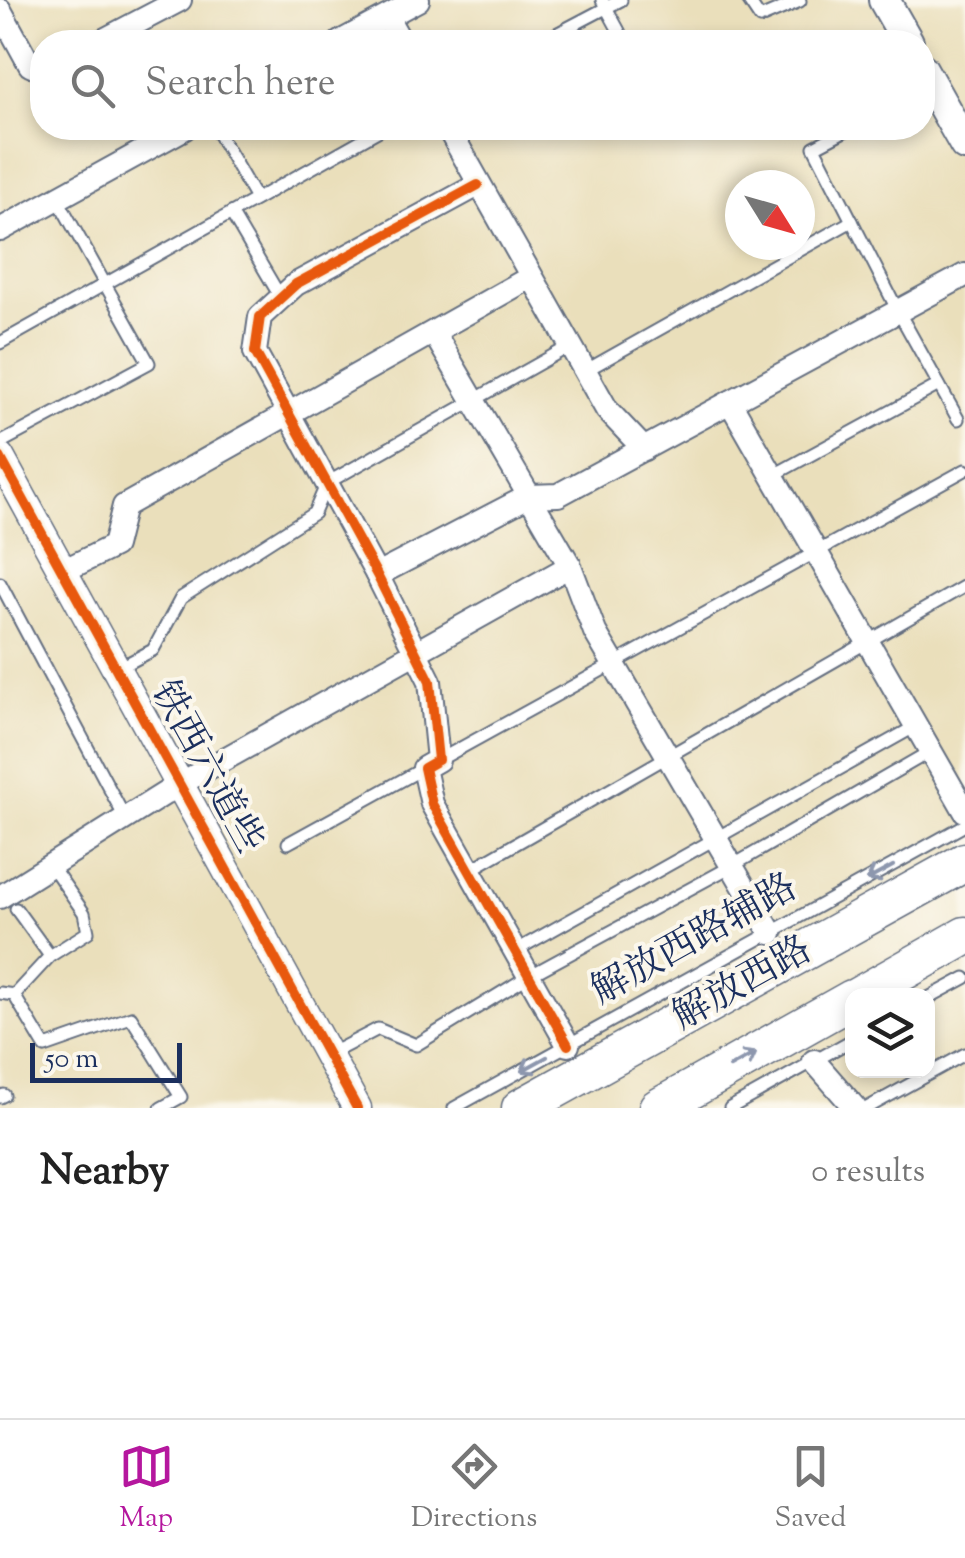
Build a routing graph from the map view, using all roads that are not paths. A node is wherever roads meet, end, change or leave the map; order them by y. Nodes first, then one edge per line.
1 (180, 0) edge
2 (418, 0) edge
3 (621, 0) edge
4 (748, 0) edge
5 (884, 0) edge
6 (800, 1) edge
7 (604, 4) edge
8 (0, 10) edge
9 (387, 17) junction
10 (123, 30) edge
11 (363, 30) edge
12 (394, 30) edge
13 (561, 30) edge
14 (618, 30) edge
15 (901, 30) edge
16 (30, 64) edge
17 (935, 96) edge
18 (163, 140) edge
19 (222, 140) edge
20 (362, 140) edge
21 (454, 140) edge
22 (827, 140) edge
23 (965, 145) edge
24 (478, 185) junction
25 (57, 198) junction
26 (256, 199) junction
27 (231, 213) junction
28 (852, 222) junction
29 (0, 230) edge
30 (965, 275) edge
31 (531, 277) junction
32 (106, 283) junction
33 (281, 298) junction
34 (898, 311) junction
35 (434, 332) junction
36 (0, 342) edge
37 (570, 346) junction
38 (585, 372) junction
39 (939, 385) junction
40 (474, 402) junction
41 (730, 402) junction
42 (289, 414) junction
43 (958, 418) dead end
44 (0, 443) edge
45 (644, 448) junction
46 (0, 457) edge
47 (965, 470) edge
48 (772, 476) junction
49 (327, 484) junction
50 (529, 496) junction
51 (816, 552) junction
52 (570, 566) junction
53 (62, 571) junction
54 (377, 575) junction
55 (0, 583) edge
56 (965, 586) edge
57 (868, 641) junction
58 (415, 652) junction
59 (614, 664) junction
60 (117, 670) junction
61 (916, 726) junction
62 (931, 751) junction
63 (667, 755) junction
64 (431, 764) junction
65 (180, 784) junction
66 (965, 810) edge
67 (125, 818) junction
68 (965, 826) edge
69 (716, 839) junction
70 (288, 843) dead end
71 (965, 862) edge
72 (51, 865) junction
73 (732, 866) junction
74 (470, 870) junction
75 (8, 903) edge
76 (771, 932) junction
77 (965, 936) edge
78 (515, 951) junction
79 (50, 956) junction
80 (529, 976) junction
81 (965, 978) edge
82 (872, 988) edge
83 (0, 993) edge
84 (935, 994) edge
85 (14, 996) junction
86 (845, 1003) edge
87 (845, 1044) edge
88 (568, 1045) junction
89 (965, 1054) edge
90 (328, 1055) junction
91 (814, 1061) junction
92 (161, 1108) edge
93 (357, 1108) edge
94 (454, 1108) edge
95 (521, 1108) edge
96 (658, 1108) edge
97 (730, 1108) edge
98 (856, 1108) edge
99 (867, 1108) edge

1 - 10 street
2 - 9 street
3 - 7 lane
4 - 6 lane
5 - 15 main road
7 - 13 lane
7 - 14 lane
8 - 16 street
9 - 11 street
9 - 12 street
17 - 23 main road
18 - 25 street
19 - 26 lane
20 - 26 lane
21 - 24 street
22 - 28 lane
24 - 31 street
24 - 33 street
25 - 29 street
25 - 32 lane
26 - 27 lane
27 - 32 lane
27 - 33 lane
28 - 34 lane
28 - 38 lane
30 - 34 street
31 - 35 street
31 - 37 street
32 - 36 lane
32 - 44 lane
33 - 42 street
34 - 39 lane
34 - 41 street
35 - 40 street
35 - 42 street
37 - 38 street
37 - 40 lane
38 - 45 street
39 - 43 lane
39 - 48 lane
40 - 49 lane
40 - 50 street
41 - 45 street
41 - 48 street
42 - 49 street
42 - 53 street
45 - 50 street
46 - 53 street, 铁西六道些
47 - 51 lane
48 - 51 street
49 - 54 street
49 - 60 lane
50 - 52 street
50 - 54 street
51 - 57 street
51 - 59 lane
52 - 58 street
52 - 59 street
53 - 60 street, 铁西六道些
54 - 58 street
55 - 67 lane
56 - 57 lane
57 - 61 street
57 - 63 lane
58 - 64 street
58 - 65 street
59 - 63 street
59 - 64 lane
60 - 65 street, 铁西六道些
61 - 62 street
61 - 69 lane
62 - 66 street
62 - 73 lane
63 - 69 street
63 - 74 lane
64 - 70 lane
64 - 74 street
65 - 67 street
65 - 90 street, 铁西六道些
67 - 72 street
68 -> 76 lane, 解放西路辅路
69 - 73 street
69 - 78 lane
71 - 95 highway, 解放西路
72 - 75 street
72 - 79 lane
73 - 76 street
73 - 80 lane
74 - 78 street
75 - 79 lane
76 - 88 lane, 解放西路辅路
77 - 82 highway, 解放西路
78 - 80 street
79 - 85 lane
80 - 88 street
80 - 90 lane
81 - 84 lane
83 - 85 lane
85 - 92 lane
96 -> 86 highway, 解放西路
87 - 91 lane
88 -> 94 lane, 解放西路辅路
89 - 99 lane
90 - 93 street, 铁西六道些
91 - 97 lane
91 - 98 street

